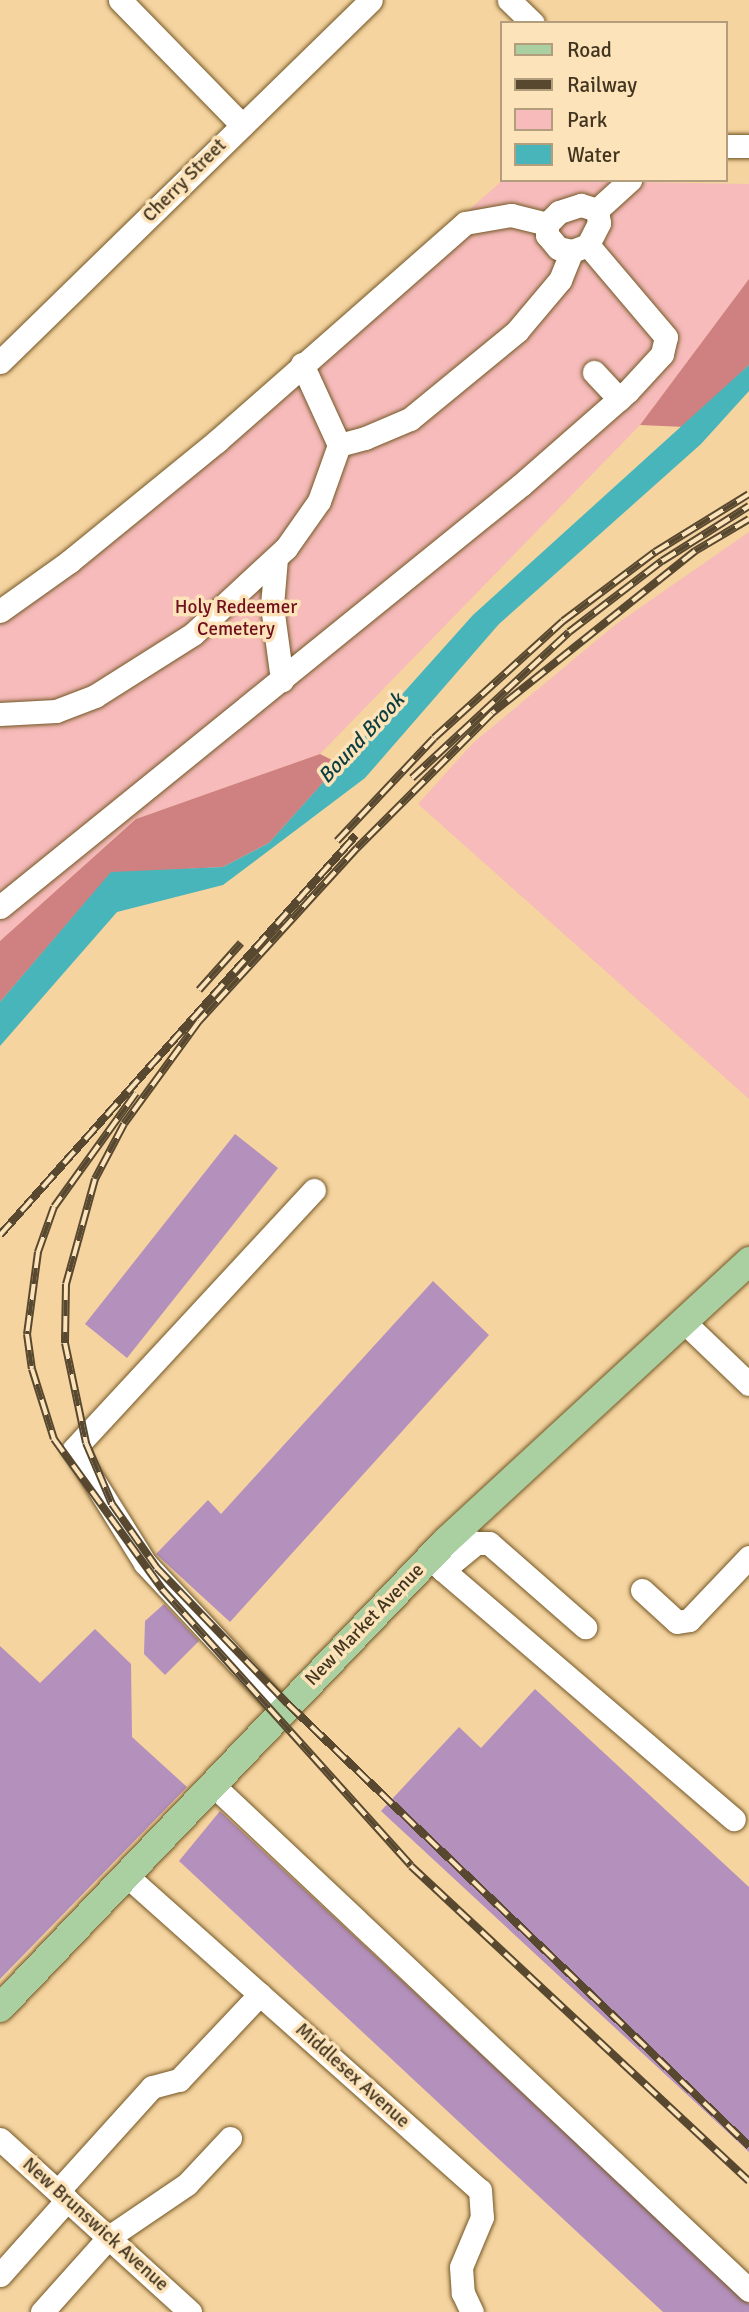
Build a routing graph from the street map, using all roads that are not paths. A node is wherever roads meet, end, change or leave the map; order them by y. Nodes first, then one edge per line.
1 (120, 0) edge
2 (371, 0) edge
3 (509, 0) edge
4 (531, 21) edge
5 (242, 125) junction
6 (728, 146) edge
7 (749, 146) edge
8 (628, 182) edge
9 (597, 211) junction
10 (547, 224) junction
11 (580, 248) junction
12 (0, 362) edge
13 (302, 364) junction
14 (594, 372) dead end
15 (619, 399) junction
16 (339, 446) junction
17 (276, 558) junction
18 (0, 611) edge
19 (282, 680) junction
20 (0, 714) edge
21 (0, 907) edge
22 (314, 1190) dead end
23 (749, 1261) edge
24 (683, 1321) junction
25 (749, 1384) edge
26 (749, 1557) edge
27 (436, 1564) junction
28 (642, 1590) dead end
29 (585, 1627) dead end
30 (282, 1710) junction
31 (212, 1784) junction
32 (734, 1819) dead end
33 (127, 1876) junction
34 (260, 1994) junction
35 (0, 2008) edge
36 (230, 2138) dead end
37 (0, 2139) edge
38 (63, 2196) junction
39 (109, 2238) junction
40 (0, 2275) edge
41 (749, 2290) edge
42 (42, 2312) edge
43 (190, 2312) edge
44 (472, 2312) edge

1 - 5 street
2 - 5 street, Cherry Street
3 - 4 street
5 - 12 street, Cherry Street
6 - 7 street
8 - 9 street
9 - 10 street
9 - 11 street
10 - 11 street
10 - 13 street
11 - 15 street
11 - 16 street
13 - 16 street
13 - 18 street
14 - 15 street
15 - 19 street
16 - 17 street
17 - 19 street
17 - 20 street
19 - 21 street
22 - 30 street
23 - 24 main road, New Market Avenue
24 - 25 street
24 - 27 main road, New Market Avenue
26 - 28 street
27 - 29 street
27 - 30 main road, New Market Avenue
27 - 32 street
30 - 31 main road, New Market Avenue
31 - 33 main road, New Market Avenue
31 - 41 street
33 - 34 street, Middlesex Avenue
33 - 35 main road, New Market Avenue
34 - 38 street
34 - 44 street, Middlesex Avenue
36 - 39 street
37 - 38 street, New Brunswick Avenue
38 - 39 street, New Brunswick Avenue
38 - 40 street
39 - 42 street
39 - 43 street, New Brunswick Avenue

